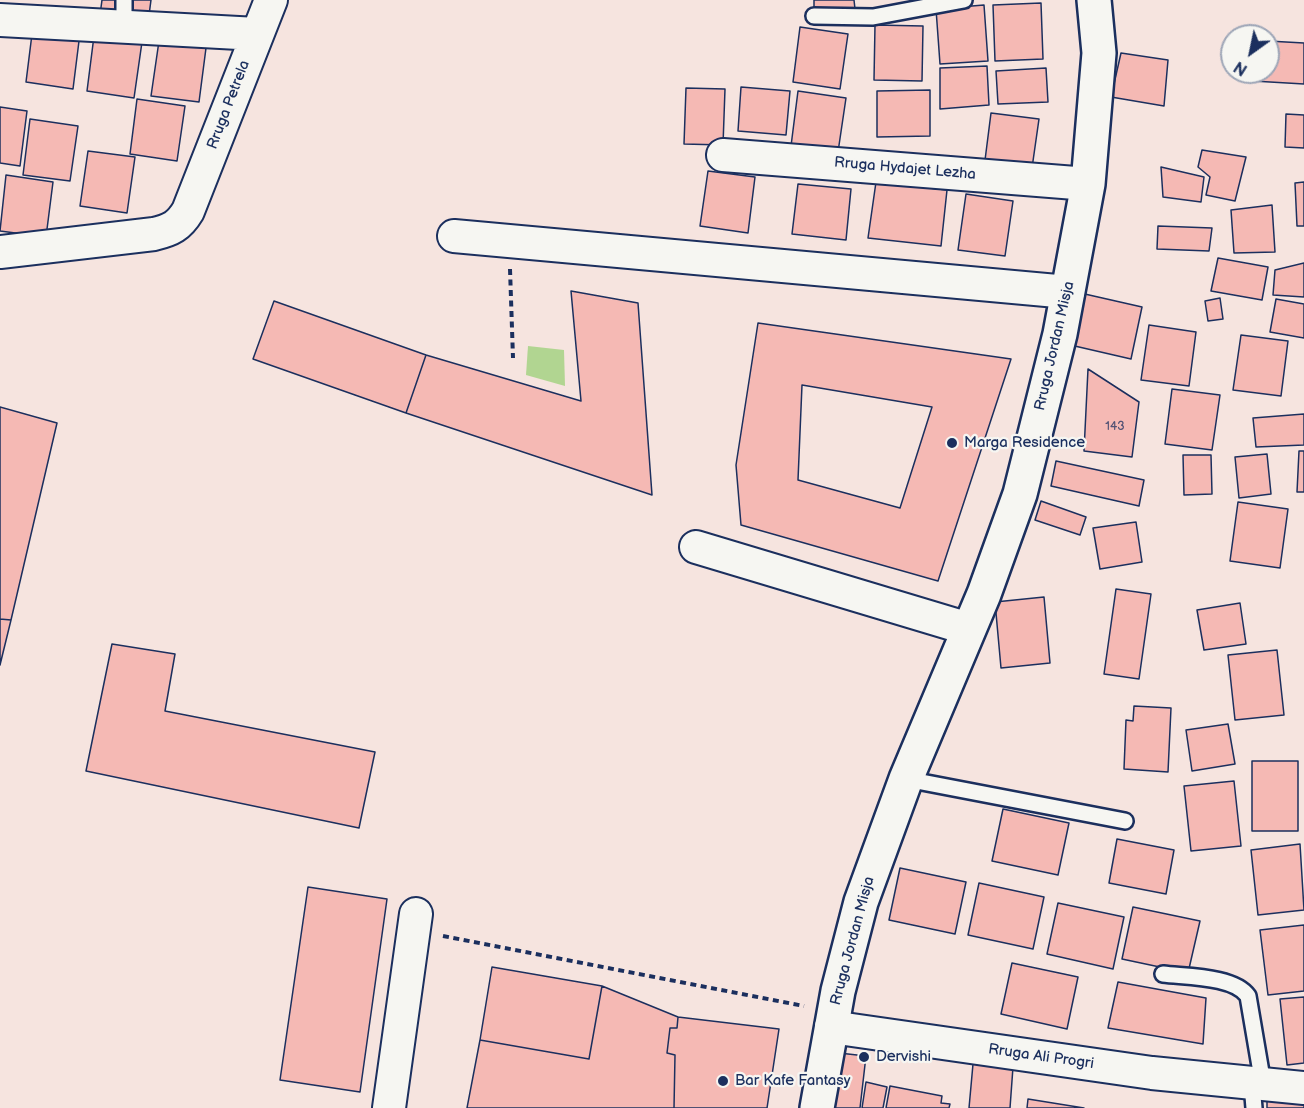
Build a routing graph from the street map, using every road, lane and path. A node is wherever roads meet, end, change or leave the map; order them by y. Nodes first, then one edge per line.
1 (271, 0) edge
2 (964, 0) edge
3 (1094, 0) edge
4 (124, 13) edge
5 (814, 16) dead end
6 (0, 20) edge
7 (257, 34) junction
8 (723, 155) dead end
9 (1088, 184) junction
10 (454, 236) dead end
11 (508, 241) junction
12 (0, 252) edge
13 (1068, 292) junction
14 (513, 358) dead end
15 (696, 547) dead end
16 (969, 629) junction
17 (906, 779) junction
18 (1125, 821) dead end
19 (416, 914) dead end
20 (469, 941) dead end
21 (1163, 974) dead end
22 (833, 1019) junction
23 (1304, 1088) edge
24 (1256, 1092) edge
25 (389, 1108) edge
26 (817, 1108) edge

1 - 7 street, Rruga Petrela
2 - 5 lane
3 - 9 street, Rruga Jordan Misja
4 - 6 street
4 - 7 street
7 - 12 street, Rruga Petrela
8 - 9 street, Rruga Hydajet Lezha
9 - 13 street, Rruga Jordan Misja
10 - 11 street
11 - 13 street
11 - 14 path
13 - 16 street, Rruga Jordan Misja
15 - 16 street
16 - 17 street, Rruga Jordan Misja
17 - 18 lane
17 - 22 street, Rruga Jordan Misja
19 - 25 street
20 - 22 path
21 - 24 lane
22 - 24 street, Rruga Ali Progri
22 - 26 street, Rruga Jordan Misja
23 - 24 street, Rruga Ali Progri

